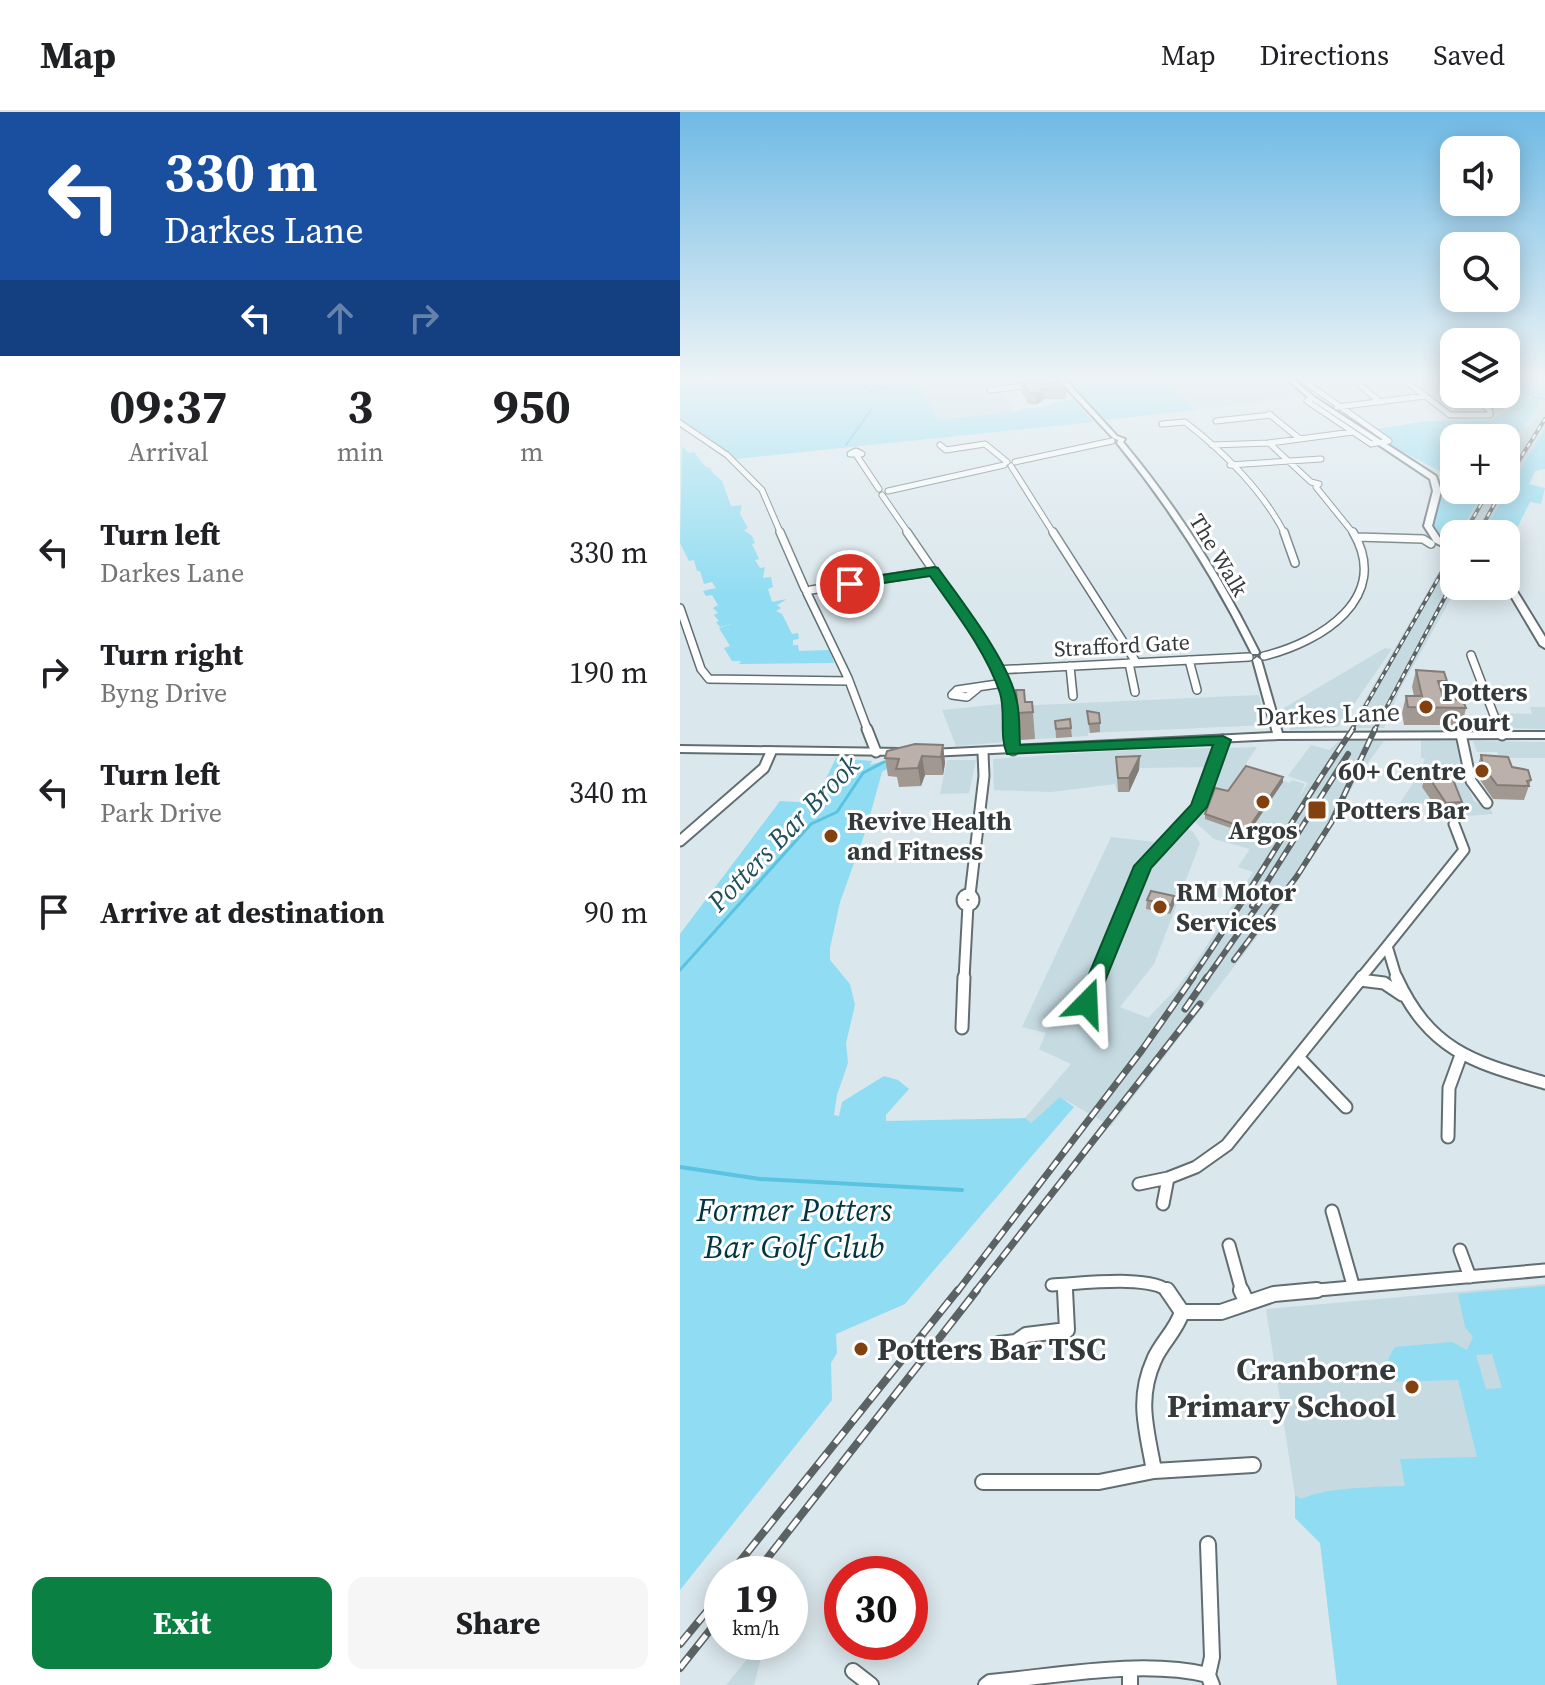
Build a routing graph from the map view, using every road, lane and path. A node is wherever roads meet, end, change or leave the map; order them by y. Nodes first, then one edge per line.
1 (720, 449) edge
2 (991, 449) edge
3 (1073, 449) edge
4 (1123, 449) edge
5 (1216, 449) edge
6 (1276, 449) edge
7 (1385, 449) edge
8 (855, 452) dead end
9 (1321, 459) dead end
10 (1290, 461) junction
11 (1009, 464) junction
12 (1230, 465) junction
13 (883, 492) junction
14 (1357, 537) junction
15 (1440, 540) edge
16 (1431, 544) dead end
17 (1295, 563) dead end
18 (934, 571) junction
19 (808, 591) junction
20 (1518, 600) edge
21 (680, 608) edge
22 (1545, 645) edge
23 (1471, 655) dead end
24 (1256, 656) junction
25 (1189, 660) junction
26 (1133, 663) junction
27 (1070, 666) junction
28 (996, 670) junction
29 (849, 681) junction
30 (1004, 683) junction
31 (978, 688) dead end
32 (1197, 690) dead end
33 (1135, 692) dead end
34 (1073, 696) dead end
35 (1461, 734) junction
36 (1502, 735) junction
37 (1545, 735) edge
38 (1278, 736) junction
39 (1223, 740) junction
40 (680, 749) edge
41 (1013, 750) junction
42 (771, 752) junction
43 (876, 752) junction
44 (907, 753) edge
45 (923, 753) edge
46 (983, 753) junction
47 (1487, 803) dead end
48 (1454, 824) dead end
49 (680, 841) edge
50 (1387, 946) junction
51 (1360, 980) junction
52 (1405, 997) junction
53 (1087, 1003) dead end
54 (962, 1028) dead end
55 (1461, 1055) junction
56 (1299, 1058) junction
57 (1545, 1083) edge
58 (1346, 1107) dead end
59 (1448, 1137) dead end
60 (1168, 1178) junction
61 (1139, 1184) dead end
62 (1163, 1204) dead end
63 (1332, 1211) dead end
64 (1229, 1245) dead end
65 (1460, 1250) dead end
66 (1545, 1270) edge
67 (1470, 1277) junction
68 (1353, 1285) junction
69 (1247, 1303) junction
70 (1182, 1312) junction
71 (999, 1344) dead end
72 (1253, 1465) dead end
73 (1154, 1471) junction
74 (983, 1482) dead end
75 (1208, 1544) dead end
76 (853, 1671) dead end
77 (1130, 1678) edge
78 (1210, 1680) edge
79 (871, 1685) edge
80 (986, 1685) edge

1 - 19 street
2 - 11 street
3 - 11 street
4 - 24 street, The Walk
5 - 12 street
6 - 10 street, Strafford Gate
7 - 15 main road
8 - 13 street
9 - 10 street
10 - 12 street
10 - 14 street, Strafford Gate
11 - 13 street
11 - 26 street
12 - 17 street
13 - 18 street
14 - 16 street
14 - 24 street, Strafford Gate
18 - 19 street
18 - 28 street
19 - 29 street
20 - 22 main road
21 - 29 street
23 - 36 street
24 - 25 street, Strafford Gate
24 - 38 street, The Walk
25 - 26 street, Strafford Gate
25 - 32 street
26 - 27 street, Strafford Gate
26 - 33 street
27 - 28 street, Strafford Gate
27 - 34 street
28 - 30 street
29 - 43 street
30 - 31 street
30 - 41 street
35 - 36 street, Darkes Lane
35 - 38 street, Darkes Lane
35 - 47 street
36 - 37 street, Darkes Lane
38 - 39 street, Darkes Lane
39 - 41 street, Darkes Lane
39 - 53 street
40 - 42 street
41 - 46 street, Darkes Lane
42 - 43 street
42 - 49 street
43 - 44 street
45 - 46 street, Darkes Lane
46 - 54 street
48 - 50 street
50 - 51 street
50 - 52 street
51 - 52 street
51 - 56 street
52 - 55 street
55 - 57 street
55 - 59 street
56 - 58 street
56 - 60 street
60 - 61 street
60 - 62 street
63 - 68 street
64 - 69 street
65 - 67 street
66 - 67 street
67 - 68 street
68 - 69 street
69 - 70 street
70 - 71 street
70 - 73 street
72 - 73 street
73 - 74 street
75 - 78 street
76 - 79 street
77 - 78 street
77 - 80 street

